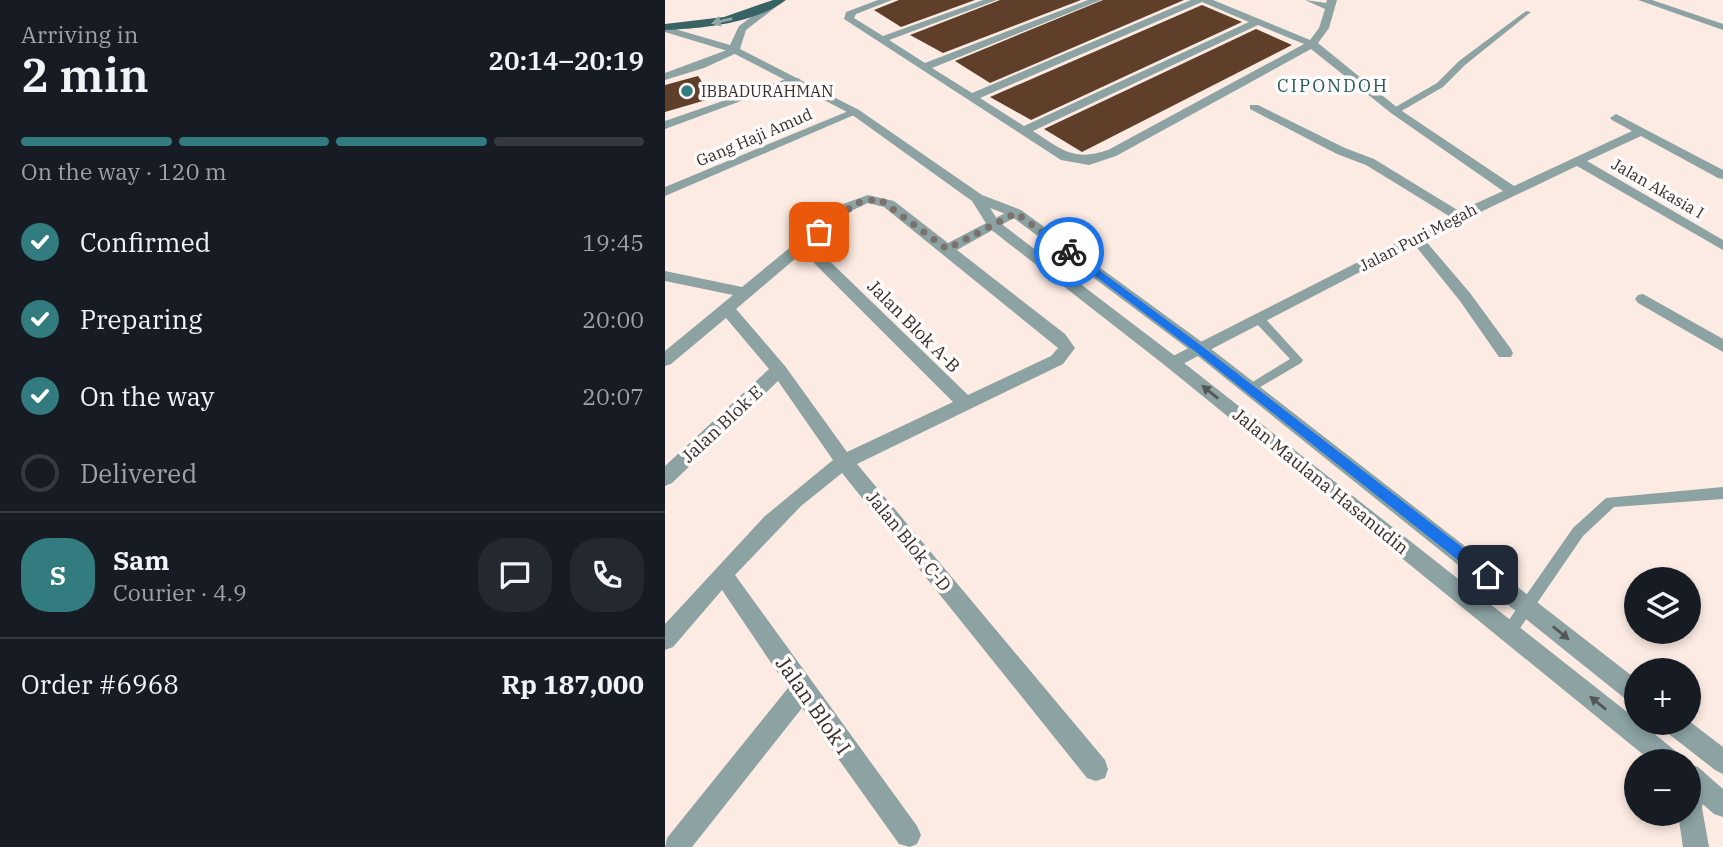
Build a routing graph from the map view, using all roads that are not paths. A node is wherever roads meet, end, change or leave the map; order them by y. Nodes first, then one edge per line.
1 (887, 0) edge
2 (992, 0) edge
3 (1096, 0) edge
4 (1199, 0) edge
5 (1205, 0) edge
6 (1310, 0) edge
7 (1643, 0) edge
8 (778, 1) edge
9 (1332, 4) edge
10 (1528, 12) dead end
11 (1257, 22) junction
12 (1723, 27) edge
13 (665, 28) edge
14 (881, 40) junction
15 (1312, 44) junction
16 (735, 50) junction
17 (924, 67) junction
18 (665, 77) edge
19 (796, 79) junction
20 (972, 97) junction
21 (1254, 107) dead end
22 (1395, 111) junction
23 (850, 114) junction
24 (1616, 118) dead end
25 (665, 125) edge
26 (1023, 131) junction
27 (1641, 131) junction
28 (1723, 156) edge
29 (1576, 160) junction
30 (1707, 166) junction
31 (1723, 175) edge
32 (1511, 190) junction
33 (665, 192) edge
34 (977, 198) junction
35 (1016, 213) junction
36 (1458, 216) junction
37 (994, 225) junction
38 (1416, 238) junction
39 (805, 245) junction
40 (1723, 246) edge
41 (947, 249) junction
42 (665, 276) edge
43 (746, 293) junction
44 (1643, 299) dead end
45 (727, 309) junction
46 (1252, 322) junction
47 (1205, 346) junction
48 (1723, 346) edge
49 (1506, 353) dead end
50 (665, 360) edge
51 (1173, 363) junction
52 (779, 370) junction
53 (1256, 385) junction
54 (966, 404) junction
55 (1342, 461) junction
56 (844, 462) junction
57 (665, 478) edge
58 (1320, 481) junction
59 (1723, 493) edge
60 (723, 574) junction
61 (1527, 606) junction
62 (1509, 632) junction
63 (665, 640) edge
64 (1624, 683) edge
65 (802, 689) junction
66 (1688, 735) edge
67 (1655, 749) edge
68 (1723, 762) edge
69 (1096, 769) dead end
70 (1701, 786) edge
71 (1723, 805) edge
72 (1693, 826) edge
73 (908, 835) dead end
74 (676, 847) edge
75 (1696, 847) edge

1 - 14 street
2 - 14 street
3 - 17 street
4 - 20 street
5 - 11 street
6 - 9 street
7 - 12 street
8 -> 13 main road
8 - 16 street
9 - 15 street
10 - 22 lane
11 - 15 street
11 - 26 street
13 - 16 street, Jalan Maulana Hasanudin
14 - 17 street
15 - 22 street
15 - 26 street
16 - 18 street
16 - 19 street, Jalan Maulana Hasanudin
17 - 20 street
19 - 23 street, Jalan Maulana Hasanudin
19 - 25 street
20 - 26 street
21 - 36 street
22 - 32 street
23 - 33 street, Gang Haji Amud
23 - 34 street, Jalan Maulana Hasanudin
24 - 27 street
27 - 29 street, Jalan Puri Megah
27 - 30 street
28 - 30 street
29 - 32 street, Jalan Puri Megah
29 - 40 street, Jalan Akasia I
30 - 31 street
32 - 36 street, Jalan Puri Megah
34 - 35 street, Jalan Maulana Hasanudin
34 - 37 street, Jalan Maulana Hasanudin
35 - 37 street
35 - 47 street, Jalan Maulana Hasanudin
36 - 38 street, Jalan Puri Megah
37 - 41 street
37 - 51 street, Jalan Maulana Hasanudin
38 - 46 street, Jalan Puri Megah
38 - 49 street
39 - 41 street
39 - 43 street
39 - 54 street, Jalan Blok A-B
41 - 54 street
42 - 43 street
43 - 45 street
44 - 48 street
45 - 50 street
45 - 52 street, Jalan Blok C-D
46 - 47 street, Jalan Puri Megah
46 - 53 lane
47 - 51 street, Jalan Puri Megah
47 - 53 street, Jalan Maulana Hasanudin
58 -> 51 street, Jalan Maulana Hasanudin
52 - 56 street, Jalan Blok C-D
52 - 57 street, Jalan Blok E
53 - 55 street, Jalan Maulana Hasanudin
54 - 56 street
55 - 58 street
55 - 61 street, Jalan Maulana Hasanudin
56 - 60 street
56 - 69 street, Jalan Blok C-D
58 - 62 street, Jalan Maulana Hasanudin
59 - 61 lane
60 - 63 street
60 - 65 street, Jalan Blok I
61 - 62 lane
61 -> 64 street, Jalan Maulana Hasanudin
67 -> 62 street, Jalan Maulana Hasanudin
65 - 73 street, Jalan Blok I
65 - 74 street
66 - 68 street
70 - 71 street
72 - 75 street

